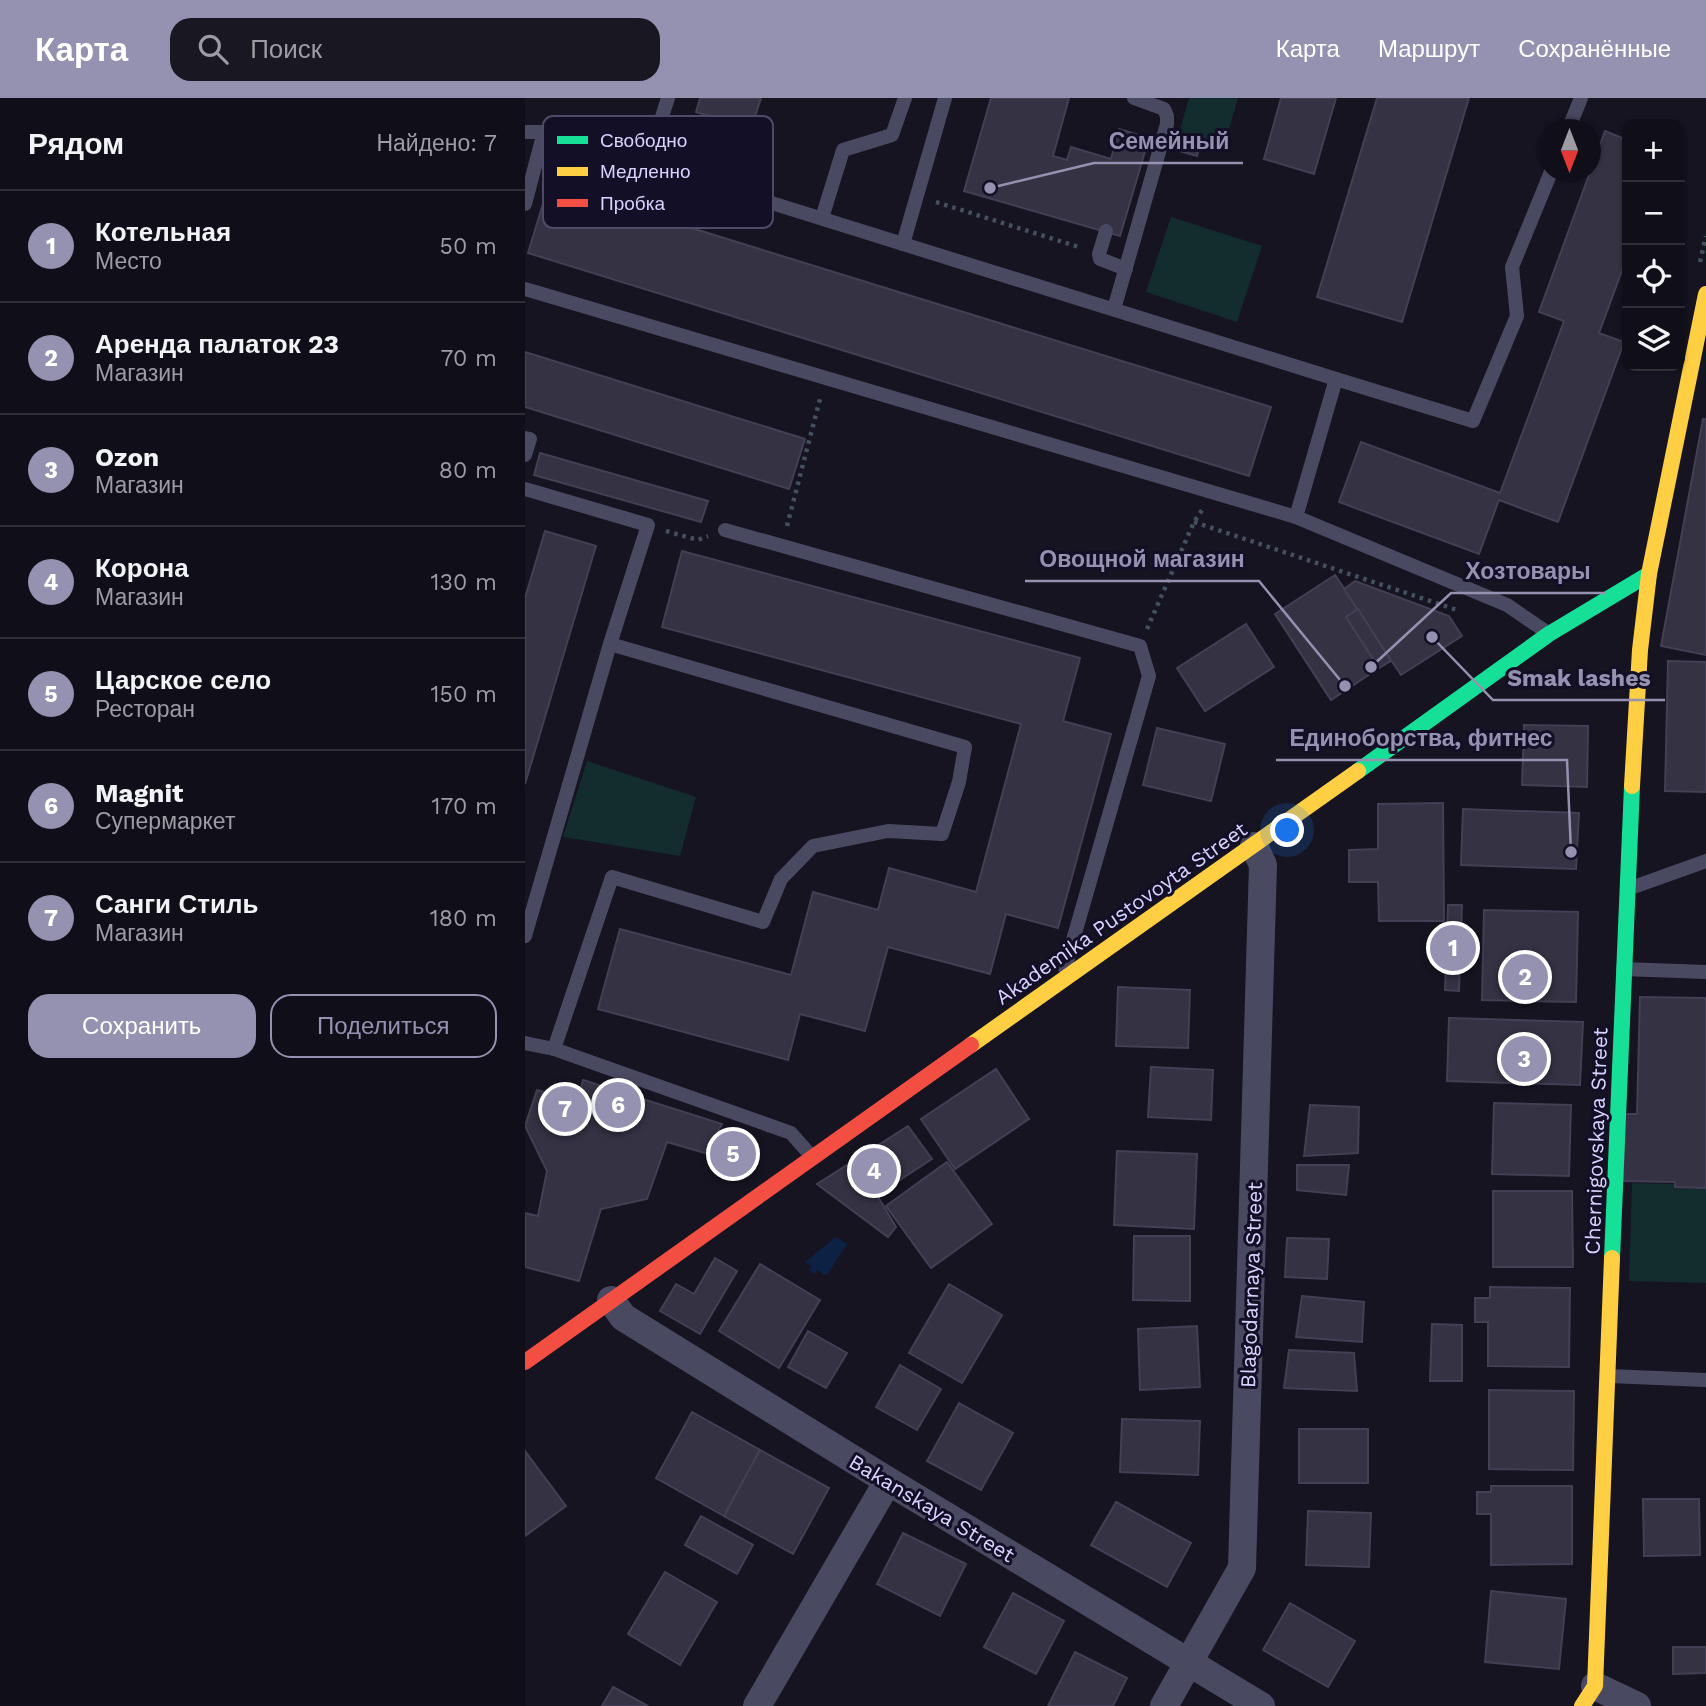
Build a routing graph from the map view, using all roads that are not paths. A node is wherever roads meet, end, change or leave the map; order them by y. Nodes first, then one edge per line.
1 (668, 98) edge
2 (905, 98) edge
3 (945, 98) edge
4 (1134, 98) edge
5 (1581, 98) edge
6 (662, 116) edge
7 (1572, 119) edge
8 (525, 132) edge
9 (543, 132) edge
10 (543, 136) edge
11 (1547, 182) edge
12 (773, 203) edge
13 (525, 204) edge
14 (822, 218) junction
15 (1105, 231) dead end
16 (903, 244) junction
17 (1126, 269) junction
18 (525, 289) edge
19 (1706, 294) edge
20 (1114, 309) junction
21 (1336, 379) junction
22 (525, 438) edge
23 (525, 455) edge
24 (525, 489) edge
25 (1296, 517) junction
26 (725, 530) road end
27 (1649, 574) junction
28 (1549, 634) junction
29 (610, 644) junction
30 (1254, 846) junction
31 (1706, 861) edge
32 (1626, 889) junction
33 (525, 936) edge
34 (1623, 969) junction
35 (1706, 972) edge
36 (1062, 979) junction
37 (525, 1043) edge
38 (554, 1049) junction
39 (814, 1159) junction
40 (611, 1300) junction
41 (525, 1362) edge
42 (1608, 1376) junction
43 (1706, 1380) edge
44 (888, 1481) junction
45 (1189, 1664) junction
46 (1589, 1696) edge
47 (757, 1706) edge
48 (1164, 1706) edge
49 (1261, 1706) edge
50 (1637, 1706) edge

1 - 6 lane
2 - 14 lane
3 - 16 lane
4 - 17 lane
5 - 7 lane
8 - 9 lane
10 - 13 lane
11 - 21 lane
12 - 14 lane
14 - 16 lane
15 - 17 lane
16 - 20 lane
17 - 20 lane
18 - 25 lane
19 - 27 street
20 - 21 lane
21 - 25 lane
22 - 23 lane
24 - 29 lane
25 - 28 lane
26 - 36 lane
27 - 28 street, Akademika Pustovoyta Street
27 - 32 street, Chernigovskaya Street
28 - 30 street, Akademika Pustovoyta Street
29 - 33 lane
29 - 38 lane
30 - 36 street, Akademika Pustovoyta Street
30 - 45 street, Blagodarnaya Street
31 - 32 lane
32 - 34 street, Chernigovskaya Street
34 - 35 lane
34 - 42 street, Chernigovskaya Street
36 - 39 street, Akademika Pustovoyta Street
37 - 38 lane
38 - 39 lane
39 - 40 street, Akademika Pustovoyta Street
40 - 41 street, Akademika Pustovoyta Street
40 - 44 street, Bakanskaya Street
42 - 43 lane
42 - 46 street, Chernigovskaya Street
44 - 45 street, Bakanskaya Street
44 - 47 street
45 - 48 street, Blagodarnaya Street
45 - 49 street, Bakanskaya Street
46 - 50 street

